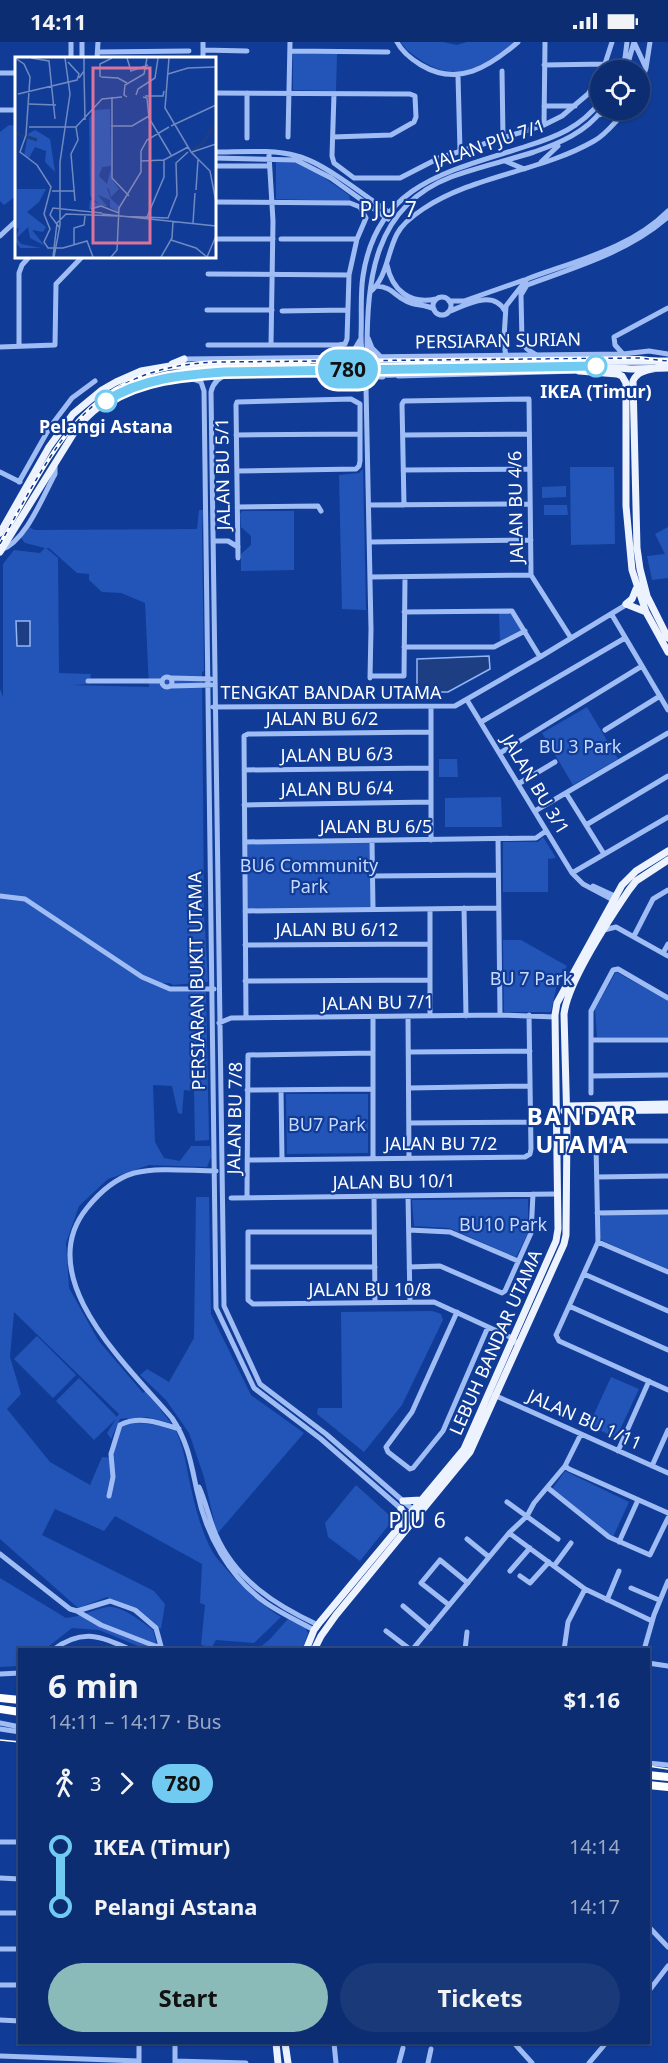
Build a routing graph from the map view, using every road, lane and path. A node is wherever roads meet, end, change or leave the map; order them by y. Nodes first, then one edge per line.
1 (98, 42) edge
2 (203, 42) edge
3 (290, 42) edge
4 (397, 42) edge
5 (518, 42) edge
6 (612, 42) edge
7 (627, 42) edge
8 (634, 42) edge
9 (650, 42) edge
10 (544, 43) edge
11 (203, 50) junction
12 (98, 51) junction
13 (189, 51) dead end
14 (247, 51) dead end
15 (290, 51) junction
16 (388, 52) dead end
17 (98, 57) edge
18 (203, 57) edge
19 (607, 60) edge
20 (624, 60) edge
21 (629, 60) edge
22 (642, 60) edge
23 (647, 60) edge
24 (590, 64) edge
25 (544, 65) junction
26 (502, 71) dead end
27 (458, 76) junction
28 (590, 91) edge
29 (216, 93) edge
30 (247, 93) junction
31 (289, 94) junction
32 (334, 94) junction
33 (544, 106) junction
34 (575, 106) junction
35 (590, 113) edge
36 (591, 120) edge
37 (617, 120) edge
38 (544, 125) junction
39 (288, 137) dead end
40 (333, 137) junction
41 (503, 137) junction
42 (247, 138) dead end
43 (561, 142) junction
44 (460, 150) junction
45 (216, 152) edge
46 (271, 155) junction
47 (216, 158) edge
48 (506, 161) junction
49 (539, 164) junction
50 (216, 166) edge
51 (269, 166) junction
52 (524, 169) junction
53 (272, 180) junction
54 (425, 191) junction
55 (404, 196) junction
56 (216, 202) edge
57 (273, 202) junction
58 (429, 206) junction
59 (377, 208) junction
60 (668, 211) edge
61 (387, 215) junction
62 (668, 217) edge
63 (394, 219) junction
64 (15, 222) edge
65 (376, 234) junction
66 (0, 236) edge
67 (216, 239) edge
68 (273, 239) junction
69 (281, 239) dead end
70 (357, 239) junction
71 (28, 258) edge
72 (81, 258) edge
73 (387, 263) junction
74 (208, 274) dead end
75 (272, 274) junction
76 (349, 275) junction
77 (527, 279) junction
78 (390, 285) junction
79 (376, 286) junction
80 (369, 292) junction
81 (436, 299) junction
82 (449, 301) junction
83 (668, 308) edge
84 (434, 309) junction
85 (207, 310) dead end
86 (272, 310) junction
87 (348, 310) junction
88 (282, 311) dead end
89 (505, 311) junction
90 (448, 312) junction
91 (364, 332) junction
92 (504, 338) junction
93 (208, 345) dead end
94 (271, 345) junction
95 (19, 346) junction
96 (0, 347) edge
97 (364, 354) junction
98 (623, 354) junction
99 (668, 354) edge
100 (486, 355) junction
101 (505, 355) junction
102 (345, 356) junction
103 (380, 356) junction
104 (184, 359) joint
105 (536, 359) junction
106 (668, 361) edge
107 (170, 366) junction
108 (596, 366) tunnel mouth
109 (658, 368) junction
110 (668, 368) edge
111 (632, 369) junction
112 (341, 370) junction
113 (579, 371) junction
114 (250, 372) junction
115 (529, 372) junction
116 (178, 375) junction
117 (401, 375) junction
118 (95, 381) dead end
119 (366, 387) dead end
120 (360, 434) junction
121 (236, 435) junction
122 (403, 435) junction
123 (529, 435) junction
124 (55, 466) junction
125 (530, 469) junction
126 (404, 470) junction
127 (237, 471) junction
128 (0, 472) edge
129 (47, 478) junction
130 (19, 482) junction
131 (27, 486) junction
132 (530, 504) junction
133 (30, 505) junction
134 (369, 505) junction
135 (404, 505) junction
136 (237, 507) junction
137 (321, 511) dead end
138 (0, 533) edge
139 (237, 534) junction
140 (531, 540) junction
141 (205, 541) junction
142 (213, 541) junction
143 (228, 541) junction
144 (370, 542) junction
145 (238, 547) junction
146 (1, 551) edge
147 (238, 558) dead end
148 (531, 575) junction
149 (405, 577) junction
150 (370, 578) junction
151 (637, 588) junction
152 (644, 595) junction
153 (626, 604) junction
154 (404, 612) junction
155 (646, 612) junction
156 (612, 615) junction
157 (649, 620) junction
158 (525, 631) junction
159 (571, 638) junction
160 (625, 638) junction
161 (666, 639) edge
162 (404, 647) junction
163 (668, 652) edge
164 (540, 657) junction
165 (668, 659) edge
166 (642, 666) junction
167 (208, 670) junction
168 (171, 678) junction
169 (88, 681) dead end
170 (162, 681) junction
171 (198, 682) junction
172 (208, 682) junction
173 (216, 682) junction
174 (171, 686) junction
175 (660, 696) junction
176 (208, 699) junction
177 (467, 700) junction
178 (209, 707) junction
179 (216, 707) junction
180 (431, 707) junction
181 (668, 710) edge
182 (481, 722) junction
183 (605, 730) dead end
184 (431, 732) junction
185 (668, 733) edge
186 (500, 753) junction
187 (555, 762) dead end
188 (431, 768) junction
189 (244, 770) junction
190 (668, 776) edge
191 (518, 784) junction
192 (566, 793) junction
193 (431, 802) junction
194 (244, 805) junction
195 (535, 811) junction
196 (668, 817) edge
197 (586, 825) junction
198 (546, 831) junction
199 (498, 839) junction
200 (431, 840) junction
201 (372, 841) junction
202 (245, 842) junction
203 (668, 851) edge
204 (604, 854) junction
205 (668, 860) edge
206 (572, 873) junction
207 (498, 875) junction
208 (372, 876) junction
209 (668, 890) edge
210 (0, 896) edge
211 (617, 900) junction
212 (464, 908) junction
213 (498, 908) junction
214 (373, 909) junction
215 (430, 909) junction
216 (245, 911) junction
217 (614, 914) junction
218 (616, 927) junction
219 (604, 930) junction
220 (634, 936) junction
221 (430, 944) junction
222 (668, 944) edge
223 (245, 945) junction
224 (666, 955) edge
225 (430, 980) junction
226 (246, 981) junction
227 (211, 988) junction
228 (218, 988) junction
229 (668, 998) edge
230 (567, 1001) junction
231 (430, 1012) dead end
232 (500, 1015) junction
233 (529, 1015) junction
234 (555, 1015) junction
235 (408, 1016) junction
236 (466, 1016) junction
237 (373, 1017) junction
238 (246, 1018) junction
239 (219, 1023) junction
240 (591, 1040) junction
241 (668, 1040) edge
242 (530, 1051) junction
243 (409, 1052) junction
244 (373, 1053) junction
245 (591, 1076) junction
246 (668, 1076) edge
247 (531, 1086) junction
248 (409, 1088) junction
249 (281, 1089) junction
250 (373, 1089) junction
251 (247, 1090) junction
252 (566, 1093) junction
253 (591, 1093) dead end
254 (557, 1099) junction
255 (668, 1104) edge
256 (565, 1109) junction
257 (579, 1109) junction
258 (668, 1110) edge
259 (531, 1122) junction
260 (409, 1123) junction
261 (558, 1123) junction
262 (567, 1126) junction
263 (668, 1141) edge
264 (373, 1158) junction
265 (409, 1158) junction
266 (247, 1160) junction
267 (282, 1160) junction
268 (213, 1171) junction
269 (220, 1171) junction
270 (668, 1176) edge
271 (597, 1177) junction
272 (533, 1194) junction
273 (558, 1194) junction
274 (374, 1196) junction
275 (408, 1196) junction
276 (247, 1197) junction
277 (231, 1198) dead end
278 (668, 1212) edge
279 (597, 1213) junction
280 (409, 1230) junction
281 (374, 1232) junction
282 (598, 1242) junction
283 (518, 1261) junction
284 (248, 1267) junction
285 (375, 1267) junction
286 (410, 1267) junction
287 (668, 1272) edge
288 (584, 1274) junction
289 (375, 1302) junction
290 (410, 1302) junction
291 (569, 1306) junction
292 (668, 1311) edge
293 (457, 1312) junction
294 (488, 1327) junction
295 (522, 1336) junction
296 (512, 1338) junction
297 (518, 1345) junction
298 (668, 1350) edge
299 (649, 1381) junction
300 (668, 1390) edge
301 (493, 1395) junction
302 (179, 1429) junction
303 (668, 1432) edge
304 (581, 1434) junction
305 (618, 1451) junction
306 (565, 1466) junction
307 (652, 1466) junction
308 (668, 1473) edge
309 (548, 1488) junction
310 (110, 1496) dead end
311 (421, 1500) junction
312 (638, 1500) junction
313 (507, 1502) dead end
314 (402, 1505) junction
315 (668, 1513) edge
316 (413, 1515) junction
317 (527, 1516) junction
318 (668, 1518) edge
319 (402, 1523) junction
320 (509, 1533) junction
321 (467, 1539) dead end
322 (558, 1539) dead end
323 (619, 1542) junction
324 (571, 1543) dead end
325 (530, 1548) junction
326 (0, 1554) edge
327 (489, 1557) junction
328 (551, 1564) junction
329 (510, 1571) dead end
330 (619, 1571) dead end
331 (520, 1576) dead end
332 (668, 1581) edge
333 (468, 1583) junction
334 (632, 1588) dead end
335 (585, 1589) junction
336 (607, 1600) junction
337 (659, 1600) junction
338 (449, 1605) junction
339 (403, 1606) dead end
340 (77, 1611) junction
341 (652, 1621) junction
342 (316, 1629) junction
343 (430, 1629) junction
344 (386, 1631) dead end
345 (467, 1632) dead end
346 (57, 1648) edge
347 (127, 1648) edge
348 (158, 1648) edge
349 (161, 1648) edge
350 (307, 1648) edge
351 (314, 1648) edge
352 (408, 1648) edge
353 (413, 1648) edge
354 (465, 1648) edge
355 (565, 1648) edge
356 (645, 1648) edge
357 (650, 1663) edge
358 (668, 1666) edge
359 (18, 1673) edge
360 (0, 1674) edge
361 (0, 1698) edge
362 (18, 1700) edge
363 (0, 1709) edge
364 (18, 1712) edge
365 (0, 1724) edge
366 (18, 1728) edge
367 (0, 1729) edge
368 (18, 1729) edge
369 (650, 1763) edge
370 (668, 1765) edge
371 (650, 1777) edge
372 (668, 1777) edge
373 (650, 1778) edge
374 (668, 1787) edge
375 (0, 1842) edge
376 (18, 1842) edge
377 (0, 1878) edge
378 (18, 1879) edge
379 (0, 1913) edge
380 (18, 1913) edge
381 (650, 1928) edge
382 (668, 1947) edge
383 (0, 1949) edge
384 (18, 1949) edge
385 (668, 1966) edge
386 (0, 1985) edge
387 (18, 1985) edge
388 (650, 1989) edge
389 (0, 2020) edge
390 (18, 2021) edge
391 (139, 2044) edge
392 (175, 2044) edge
393 (276, 2044) edge
394 (285, 2044) edge
395 (334, 2044) edge
396 (515, 2044) edge
397 (605, 2044) edge
398 (403, 2048) dead end
399 (431, 2049) dead end
400 (0, 2056) edge
401 (139, 2062) edge
402 (175, 2062) edge
403 (246, 2063) edge
404 (278, 2063) edge
405 (288, 2063) edge
406 (336, 2063) edge
407 (399, 2063) edge
408 (428, 2063) edge
409 (532, 2063) edge
410 (589, 2063) edge

1 - 12 street
2 - 11 street
3 - 15 street
4 - 27 street
5 - 27 street
6 - 19 street
7 - 20 street
8 - 21 street
8 - 22 street
9 - 23 street
10 - 25 street
11 - 14 street
11 - 18 street
12 - 13 street
12 - 17 street
15 - 16 street
15 - 31 street
24 - 25 street
25 - 33 street
26 - 41 street
27 - 44 street
28 - 34 street
29 - 30 street
30 - 31 street
30 - 42 street
31 - 32 street
31 - 39 street
32 - 40 street
32 - 40 street
33 - 34 street
33 - 38 street
34 - 38 street
35 - 55 street, JALAN PJU 7/1
36 - 43 street, JALAN PJU 7/1
37 - 49 street
38 - 41 street
40 - 44 street
41 - 44 street
43 - 48 street, JALAN PJU 7/1
43 - 49 street
45 - 46 street
46 - 47 street
46 - 51 street
46 - 53 street
46 - 59 street
48 - 52 street
48 - 54 street, JALAN PJU 7/1
49 - 52 street
50 - 51 street
51 - 53 street
52 - 58 street
53 - 57 street
54 - 58 street
54 - 63 street, JALAN PJU 7/1
55 - 59 street
55 - 61 street, JALAN PJU 7/1
56 - 57 street
57 - 68 street
57 - 70 street
58 - 73 street
59 - 61 street
59 - 65 street
60 - 77 street
61 - 63 street
61 - 65 street, JALAN PJU 7/1
62 - 105 street
63 - 80 street, JALAN PJU 7/1
64 - 66 street
65 - 91 street, JALAN PJU 7/1
67 - 68 street
68 - 75 street
69 - 70 street
70 - 76 street
71 - 95 street
72 - 95 street
73 - 78 street
73 - 79 street
74 - 75 street
75 - 76 street
75 - 86 street
76 - 87 street
77 - 82 street
77 - 89 street
78 - 79 street
78 - 81 street
78 - 84 street
79 - 80 street
80 - 91 street, JALAN PJU 7/1
81 - 82 street
81 - 84 street
82 - 90 street
83 - 98 street
84 - 90 street
85 - 86 street
86 - 94 street
87 - 88 street
87 - 94 street
89 - 90 street
89 - 92 street
91 - 97 street, JALAN PJU 7/1
91 - 102 street
91 - 103 street
92 - 100 street
92 - 101 street
93 - 94 street
95 - 96 street
97 - 102 street, PERSIARAN SURIAN
97 - 103 street, PERSIARAN SURIAN
97 - 112 street
97 - 117 street
98 - 99 street, PERSIARAN SURIAN
98 - 105 street, PERSIARAN SURIAN
100 - 101 street, PERSIARAN SURIAN
100 - 103 street, PERSIARAN SURIAN
101 - 105 street, PERSIARAN SURIAN
101 - 115 street
102 - 104 street, PERSIARAN SURIAN
102 - 112 street
104 - 107 main road
105 - 106 main road, PERSIARAN SURIAN
107 - 112 main road
107 - 131 main road
108 - 111 main road, PERSIARAN SURIAN
109 - 110 main road, PERSIARAN SURIAN
109 - 111 main road, PERSIARAN SURIAN
109 - 152 main road
111 - 113 main road
112 - 114 main road
112 - 117 street
113 - 115 street
113 - 151 main road
114 - 116 main road
114 - 142 street, PERSIARAN BUKIT UTAMA
115 - 117 street
116 - 124 main road
116 - 141 street, PERSIARAN BUKIT UTAMA
118 - 130 street
119 - 134 street
120 - 121 street
120 - 121 street, JALAN BU 5/1
120 - 127 street
121 - 127 street, JALAN BU 5/1
122 - 123 street
122 - 123 street, JALAN BU 4/6
122 - 126 street
123 - 125 street, JALAN BU 4/6
124 - 129 main road
124 - 146 street
125 - 126 street
125 - 132 street, JALAN BU 4/6
126 - 135 street
127 - 136 street, JALAN BU 5/1
128 - 130 street
129 - 131 main road
129 - 133 main road
130 - 131 street
131 - 133 main road
131 - 138 main road
132 - 135 street
132 - 140 street, JALAN BU 4/6
133 - 146 main road
134 - 135 street
134 - 144 street
136 - 137 street
136 - 139 street, JALAN BU 5/1
139 - 143 street
139 - 145 street, JALAN BU 5/1
140 - 144 street
140 - 148 street, JALAN BU 4/6
141 - 142 street
141 - 167 street, PERSIARAN BUKIT UTAMA
142 - 143 street
142 - 173 street, PERSIARAN BUKIT UTAMA
143 - 145 street
144 - 150 street
145 - 147 street, JALAN BU 5/1
148 - 149 street
148 - 159 street, JALAN BU 4/6
149 - 150 street
149 - 154 street
150 - 162 street
151 - 152 main road
151 - 153 main road
152 - 153 street, TENGKAT BANDAR UTAMA
152 - 155 main road
152 - 161 main road
153 - 155 main road
153 - 156 street, TENGKAT BANDAR UTAMA
154 - 158 street
154 - 162 street
155 - 157 main road
156 - 159 street, TENGKAT BANDAR UTAMA
156 - 160 street
157 - 161 main road
157 - 165 main road
158 - 162 street
158 - 164 street
159 - 164 street, TENGKAT BANDAR UTAMA
160 - 166 street
160 - 182 street
161 - 163 main road
164 - 177 street, TENGKAT BANDAR UTAMA
166 - 175 street
166 - 186 street
167 - 171 street
167 - 172 street, PERSIARAN BUKIT UTAMA
168 - 170 street
168 - 171 street
168 - 174 street
169 - 170 street
170 - 174 street
171 - 172 street
171 - 174 street
171 - 176 street
172 - 173 street
172 - 176 street, PERSIARAN BUKIT UTAMA
173 - 179 street, PERSIARAN BUKIT UTAMA
175 - 181 street
175 - 183 street
176 - 178 street, PERSIARAN BUKIT UTAMA
177 - 180 street, TENGKAT BANDAR UTAMA
177 - 182 street, JALAN BU 3/1
178 - 179 street, TENGKAT BANDAR UTAMA
178 - 227 street, PERSIARAN BUKIT UTAMA
179 - 180 street, TENGKAT BANDAR UTAMA
179 - 228 street, PERSIARAN BUKIT UTAMA
180 - 184 street
182 - 186 street, JALAN BU 3/1
184 - 188 street
184 - 189 street, JALAN BU 6/2
185 - 192 street
186 - 191 street, JALAN BU 3/1
187 - 191 street
188 - 189 street, JALAN BU 6/3
188 - 193 street
189 - 194 street, JALAN BU 6/2
190 - 197 street
191 - 195 street, JALAN BU 3/1
192 - 195 street
192 - 197 street
193 - 194 street, JALAN BU 6/4
193 - 200 street
194 - 202 street, JALAN BU 6/2
195 - 198 street, JALAN BU 3/1
196 - 204 street
197 - 204 street
198 - 199 street, JALAN BU 6/5
198 - 206 street, JALAN BU 3/1
199 - 200 street, JALAN BU 6/5
199 - 207 street
200 - 201 street, JALAN BU 6/5
201 - 202 street, JALAN BU 6/5
201 - 208 street
202 - 216 street, JALAN BU 6/2
203 - 211 main road, LEBUH BANDAR UTAMA
204 - 206 street
205 - 211 main road, LEBUH BANDAR UTAMA
206 - 211 street, JALAN BU 3/1
207 - 208 street
207 - 213 street
208 - 214 street
209 - 220 street
210 - 227 street
211 - 217 main road, LEBUH BANDAR UTAMA
211 - 234 main road, LEBUH BANDAR UTAMA
212 - 213 street
212 - 215 street
212 - 236 street
213 - 232 street
214 - 215 street
214 - 216 street
215 - 221 street
216 - 223 street, JALAN BU 6/2
217 - 218 street
217 - 219 main road, LEBUH BANDAR UTAMA
218 - 219 street
218 - 220 street
219 - 230 main road, LEBUH BANDAR UTAMA
220 - 224 street
221 - 223 street, JALAN BU 6/12
221 - 225 street
222 - 224 street
223 - 226 street, JALAN BU 6/2
225 - 226 street
225 - 231 street
226 - 238 street, JALAN BU 6/2
227 - 228 street
227 - 268 street, PERSIARAN BUKIT UTAMA
228 - 239 street, PERSIARAN BUKIT UTAMA
229 - 240 street
230 - 234 main road
230 - 252 main road, LEBUH BANDAR UTAMA
232 - 233 street, JALAN BU 7/1
232 - 236 street, JALAN BU 7/1
233 - 234 street, JALAN BU 7/1
233 - 242 street, JALAN BU 7/2
234 - 254 main road, LEBUH BANDAR UTAMA
235 - 236 street, JALAN BU 7/1
235 - 237 street, JALAN BU 7/1
235 - 243 street
237 - 238 street, JALAN BU 7/1
237 - 244 street
238 - 239 street, JALAN BU 7/1
239 - 269 street, PERSIARAN BUKIT UTAMA
240 - 241 street
240 - 245 street
242 - 243 street
242 - 247 street, JALAN BU 7/2
243 - 248 street
244 - 250 street
244 - 251 street, JALAN BU 7/8
245 - 246 street
245 - 253 street
247 - 248 street
247 - 259 street, JALAN BU 7/2
248 - 260 street
249 - 250 street
249 - 251 street
249 - 267 street
250 - 264 street
251 - 266 street, JALAN BU 7/8
252 - 256 main road, LEBUH BANDAR UTAMA
252 - 257 main road
254 - 256 main road
254 - 261 main road, LEBUH BANDAR UTAMA
255 - 257 main road
256 - 257 main road
256 - 261 main road
256 - 262 main road, LEBUH BANDAR UTAMA
257 - 258 main road
257 - 262 main road
259 - 260 street
259 - 265 street, JALAN BU 7/2
260 - 265 street
261 - 273 main road, LEBUH BANDAR UTAMA
262 - 295 main road, LEBUH BANDAR UTAMA
263 - 271 street
264 - 265 street, JALAN BU 7/2
264 - 267 street, JALAN BU 7/2
266 - 267 street, JALAN BU 7/2
266 - 276 street, JALAN BU 7/8
268 - 269 street
268 - 302 street
268 - 314 street, PERSIARAN BUKIT UTAMA
269 - 314 street, PERSIARAN BUKIT UTAMA
270 - 271 street
271 - 279 street
272 - 273 street, JALAN BU 10/1
272 - 275 street, JALAN BU 10/1
272 - 283 street
273 - 296 main road, LEBUH BANDAR UTAMA
274 - 275 street, JALAN BU 10/1
274 - 276 street, JALAN BU 10/1
274 - 281 street
275 - 280 street
276 - 277 street, JALAN BU 10/1
278 - 279 street
279 - 282 street
280 - 283 street
280 - 286 street
281 - 284 street
281 - 285 street
282 - 287 street
282 - 288 street
283 - 286 street
284 - 285 street
284 - 289 street, JALAN BU 10/8
285 - 289 street
286 - 290 street
288 - 291 street
288 - 292 street
289 - 290 street, JALAN BU 10/8
290 - 293 street, JALAN BU 10/8
291 - 298 street
291 - 299 street
293 - 294 street, JALAN BU 10/8
293 - 294 street
294 - 296 street, JALAN BU 10/8
295 - 296 street
295 - 297 main road, LEBUH BANDAR UTAMA
296 - 297 street
296 - 301 main road, LEBUH BANDAR UTAMA
297 - 301 main road, LEBUH BANDAR UTAMA
299 - 300 street
299 - 305 street
301 - 304 street, JALAN BU 1/11
301 - 311 main road, LEBUH BANDAR UTAMA
301 - 316 main road, LEBUH BANDAR UTAMA
302 - 310 street
302 - 342 street
303 - 307 street
304 - 305 street, JALAN BU 1/11
304 - 306 street
305 - 307 street, JALAN BU 1/11
306 - 309 street
306 - 312 street
307 - 308 street, JALAN BU 1/11
309 - 317 street
309 - 323 street
311 - 314 main road
311 - 316 main road, LEBUH BANDAR UTAMA
312 - 315 street
312 - 323 street
313 - 317 street
314 - 316 street, PERSIARAN BUKIT UTAMA
314 - 319 main road
316 - 319 main road, LEBUH BANDAR UTAMA
316 - 342 main road, LEBUH BANDAR UTAMA
317 - 320 street
317 - 322 street
318 - 323 street
319 - 342 main road, LEBUH BANDAR UTAMA
320 - 325 street
320 - 327 street
321 - 327 street
324 - 328 street
325 - 328 street
325 - 329 street
326 - 340 street
327 - 333 street
328 - 331 street
328 - 335 street
330 - 336 street
332 - 337 street
333 - 338 street
333 - 338 street
334 - 337 street
335 - 336 street
335 - 355 street
336 - 341 street
337 - 341 street
338 - 343 street
339 - 343 street
340 - 348 street
340 - 349 street
341 - 356 street
342 - 350 main road, LEBUH BANDAR UTAMA
342 - 351 main road, LEBUH BANDAR UTAMA
343 - 353 street
344 - 352 street
345 - 354 street
346 - 347 street
357 - 358 street
359 - 360 street
361 - 362 highway
363 - 364 highway
365 - 366 street
367 - 368 street
369 - 370 street
371 - 372 highway
373 - 374 highway
375 - 376 street
377 - 378 street
379 - 380 street
381 - 382 street
383 - 384 street
385 - 388 street
386 - 387 street
389 - 390 street
391 - 401 street
392 - 402 street
393 - 404 main road
394 - 405 main road
395 - 406 street
396 - 409 street
397 - 410 street
398 - 407 street
399 - 408 street
400 - 401 street
402 - 403 street

